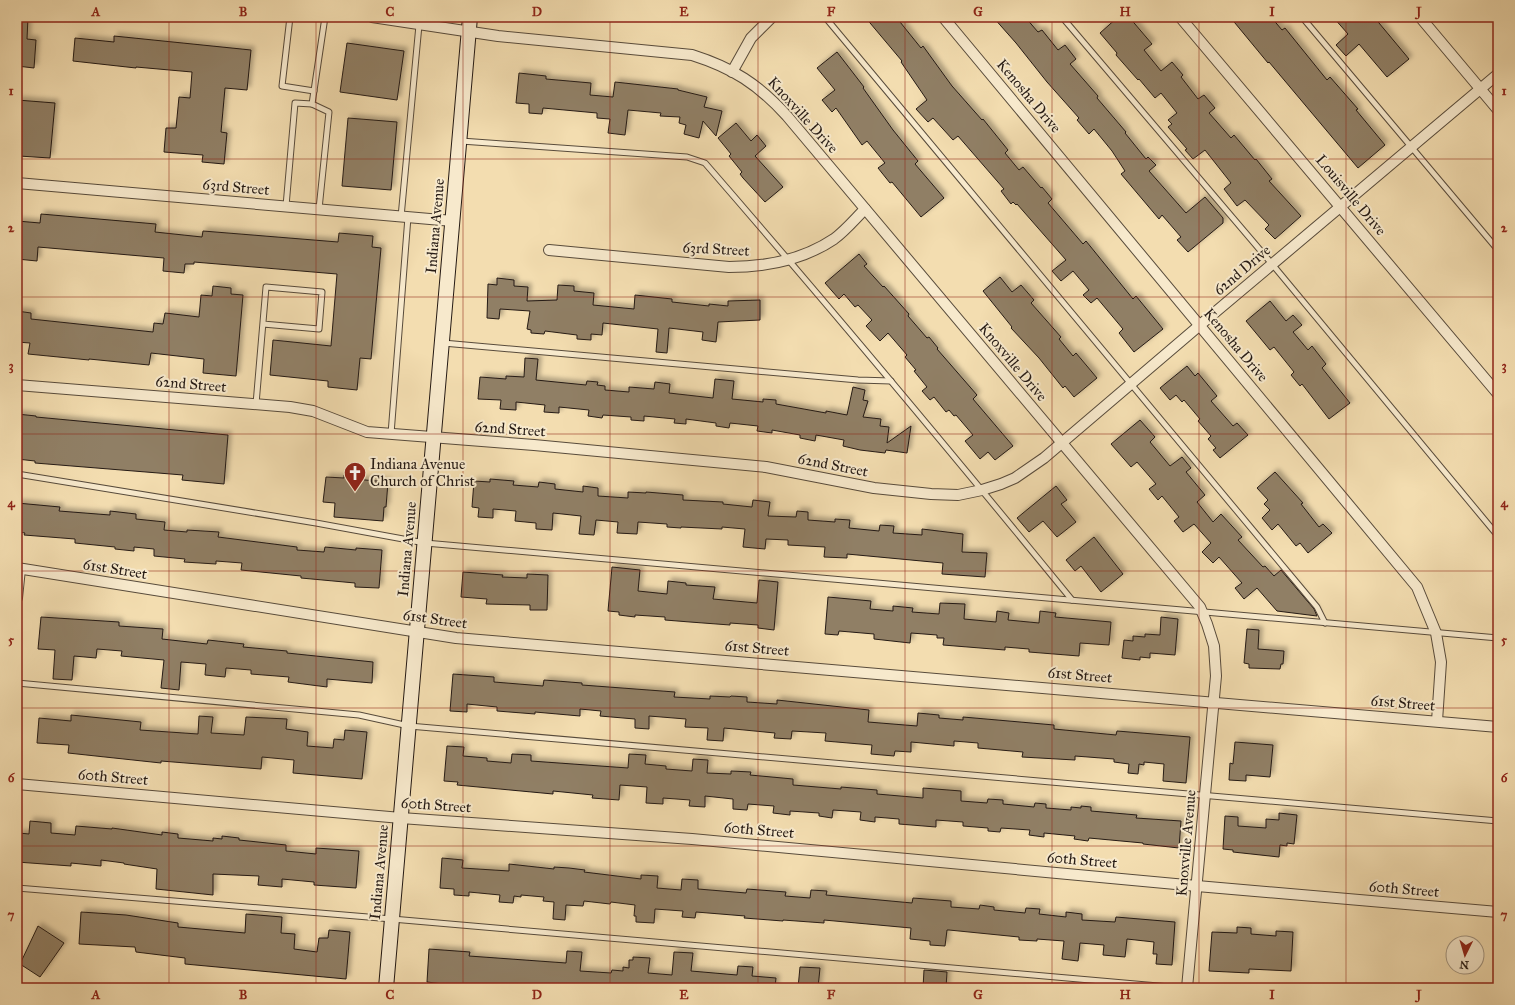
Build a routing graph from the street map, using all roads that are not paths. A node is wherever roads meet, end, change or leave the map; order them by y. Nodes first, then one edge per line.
1 (290, 17) edge
2 (325, 17) edge
3 (372, 17) edge
4 (470, 17) edge
5 (772, 17) edge
6 (825, 17) edge
7 (943, 17) edge
8 (1062, 17) edge
9 (1180, 17) edge
10 (1302, 17) edge
11 (1420, 17) edge
12 (419, 24) junction
13 (469, 32) junction
14 (732, 72) junction
15 (1498, 74) edge
16 (1480, 89) junction
17 (314, 91) junction
18 (312, 104) junction
19 (1498, 110) edge
20 (460, 141) junction
21 (1410, 147) junction
22 (17, 182) edge
23 (286, 206) junction
24 (1341, 206) junction
25 (319, 209) junction
26 (865, 209) junction
27 (404, 217) junction
28 (453, 221) junction
29 (549, 250) dead end
30 (1498, 250) edge
31 (788, 259) junction
32 (1272, 264) junction
33 (263, 324) junction
34 (1200, 325) junction
35 (442, 343) junction
36 (890, 381) junction
37 (1131, 384) junction
38 (17, 385) edge
39 (1498, 394) edge
40 (256, 404) junction
41 (391, 434) junction
42 (434, 438) junction
43 (1062, 443) junction
44 (17, 474) edge
45 (1001, 484) joint
46 (982, 490) junction
47 (1498, 536) edge
48 (425, 543) junction
49 (18, 569) edge
50 (17, 598) edge
51 (1072, 600) junction
52 (1202, 612) junction
53 (1325, 624) junction
54 (417, 632) junction
55 (1436, 633) junction
56 (1498, 638) edge
57 (17, 683) edge
58 (1214, 702) junction
59 (1437, 721) junction
60 (409, 726) junction
61 (1498, 726) edge
62 (17, 784) edge
63 (1205, 796) junction
64 (401, 818) junction
65 (1498, 821) edge
66 (1197, 886) junction
67 (17, 888) edge
68 (1498, 912) edge
69 (392, 919) junction
70 (386, 988) edge
71 (1181, 988) edge
72 (1187, 988) edge

1 - 17 lane
2 - 17 lane
3 - 12 street, Knoxville Drive
4 - 13 main road, Indiana Avenue
5 - 14 street
6 - 37 lane
7 - 34 street, Kenosha Drive
8 - 32 lane
9 - 24 street, Louisville Drive
10 - 21 lane
11 - 16 street
12 - 13 street, Knoxville Drive
12 - 27 lane
13 - 14 street, Knoxville Drive
13 - 20 main road, Indiana Avenue
14 - 26 street, Knoxville Drive
15 - 16 street, 62nd Drive
16 - 19 street
16 - 21 street, 62nd Drive
17 - 18 lane
18 - 23 lane
18 - 25 lane
20 - 28 main road, Indiana Avenue
20 - 31 lane
21 - 24 street, 62nd Drive
21 - 30 lane
22 - 23 street, 63rd Street
23 - 25 street, 63rd Street
24 - 32 street, 62nd Drive
24 - 39 street, Louisville Drive
25 - 27 street, 63rd Street
26 - 31 street, 63rd Street
26 - 43 street, Knoxville Drive
27 - 28 street, 63rd Street
27 - 41 lane
28 - 35 main road, Indiana Avenue
29 - 31 street, 63rd Street
31 - 36 lane
32 - 34 street, 62nd Drive
32 - 47 lane
33 - 33 lane
33 - 40 lane
34 - 37 street, 62nd Drive
34 - 55 street, Kenosha Drive
35 - 36 lane
35 - 42 main road, Indiana Avenue
36 - 46 lane
37 - 43 street, 62nd Drive
37 - 53 lane
38 - 40 street, 62nd Street
40 - 41 street, 62nd Street
41 - 42 street, 62nd Street
42 - 46 street, 62nd Street
42 - 48 main road, Indiana Avenue
43 - 45 street, 62nd Drive
43 - 52 street, Knoxville Drive
44 - 48 lane
45 - 46 street, 62nd Street
46 - 51 lane
48 - 51 lane
48 - 54 main road, Indiana Avenue
49 - 50 street
49 - 54 street, 61st Street
51 - 52 lane
52 - 53 lane
52 - 58 street, Knoxville Drive
53 - 55 lane
54 - 58 street, 61st Street
54 - 60 main road, Indiana Avenue
55 - 56 lane
55 - 59 street, Kenosha Drive
57 - 60 lane
58 - 59 street, 61st Street
58 - 63 street, Knoxville Avenue
59 - 61 street, 61st Street
60 - 63 lane
60 - 64 main road, Indiana Avenue
62 - 64 street, 60th Street
63 - 65 lane
63 - 66 street, Knoxville Avenue
64 - 66 street, 60th Street
64 - 69 main road, Indiana Avenue
66 - 68 street, 60th Street
66 - 72 street, Knoxville Avenue
67 - 69 lane
69 - 70 main road, Indiana Avenue
69 - 71 lane

